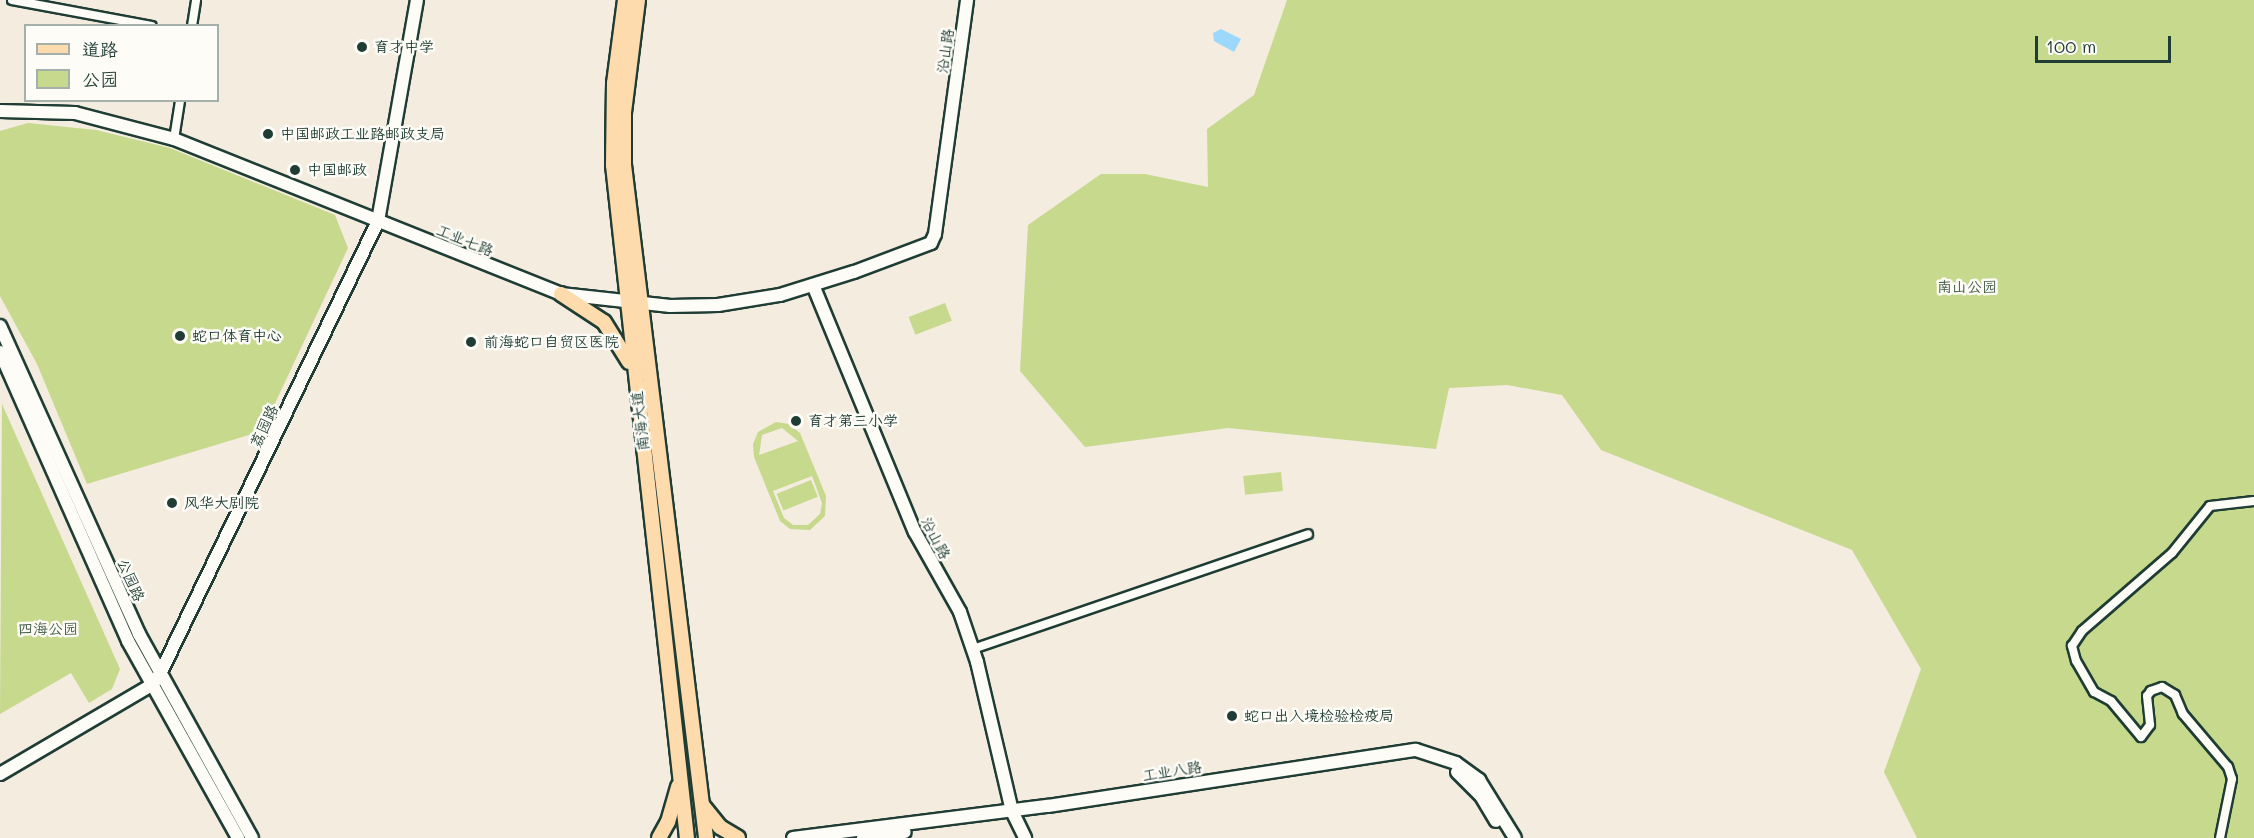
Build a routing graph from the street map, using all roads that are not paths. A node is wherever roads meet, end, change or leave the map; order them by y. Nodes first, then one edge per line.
1 (12, 0) edge
2 (196, 0) edge
3 (417, 0) edge
4 (625, 0) edge
5 (638, 0) edge
6 (967, 0) edge
7 (141, 24) edge
8 (192, 24) edge
9 (180, 102) edge
10 (0, 111) edge
11 (174, 139) junction
12 (378, 221) junction
13 (927, 245) joint
14 (813, 285) junction
15 (561, 294) junction
16 (627, 302) junction
17 (641, 304) junction
18 (0, 327) edge
19 (0, 352) edge
20 (634, 377) junction
21 (2254, 501) edge
22 (1308, 534) dead end
23 (973, 649) junction
24 (160, 674) junction
25 (152, 685) junction
26 (0, 774) edge
27 (680, 776) junction
28 (701, 801) junction
29 (1014, 814) junction
30 (238, 838) edge
31 (252, 838) edge
32 (659, 838) edge
33 (687, 838) edge
34 (706, 838) edge
35 (738, 838) edge
36 (793, 838) edge
37 (863, 838) edge
38 (1025, 838) edge
39 (1505, 838) edge
40 (1515, 838) edge
41 (2220, 838) edge

1 - 7 street
2 - 8 street
3 - 12 street, 荔园路
4 - 16 main road, 南海大道
5 - 17 main road, 南海大道
6 - 13 street, 沿山路
9 - 11 street
10 - 11 street, 工业七路
11 - 12 street, 工业七路
12 - 15 street, 工业七路
12 - 24 street, 荔园路
13 - 14 street, 工业七路
14 - 17 street, 工业七路
14 - 23 street, 沿山路
15 - 16 street, 工业七路
15 - 20 main road
16 - 17 street, 工业七路
16 - 20 main road, 南海大道
17 - 28 main road, 南海大道
18 - 24 street, 公园路
19 - 25 street, 公园路
20 - 27 main road, 南海大道
21 - 41 street
22 - 23 street
23 - 29 street, 沿山路
24 - 25 street, 荔园路
24 - 31 street, 公园路
25 - 26 street, 荔园路
25 - 30 street, 公园路
27 - 32 main road
27 - 33 main road, 南海大道
28 - 34 main road, 南海大道
28 - 35 main road
29 - 36 street, 工业八路
29 - 37 street, 工业八路
29 - 38 street, 沿山路
29 - 39 street, 工业八路
29 - 40 street, 工业八路

